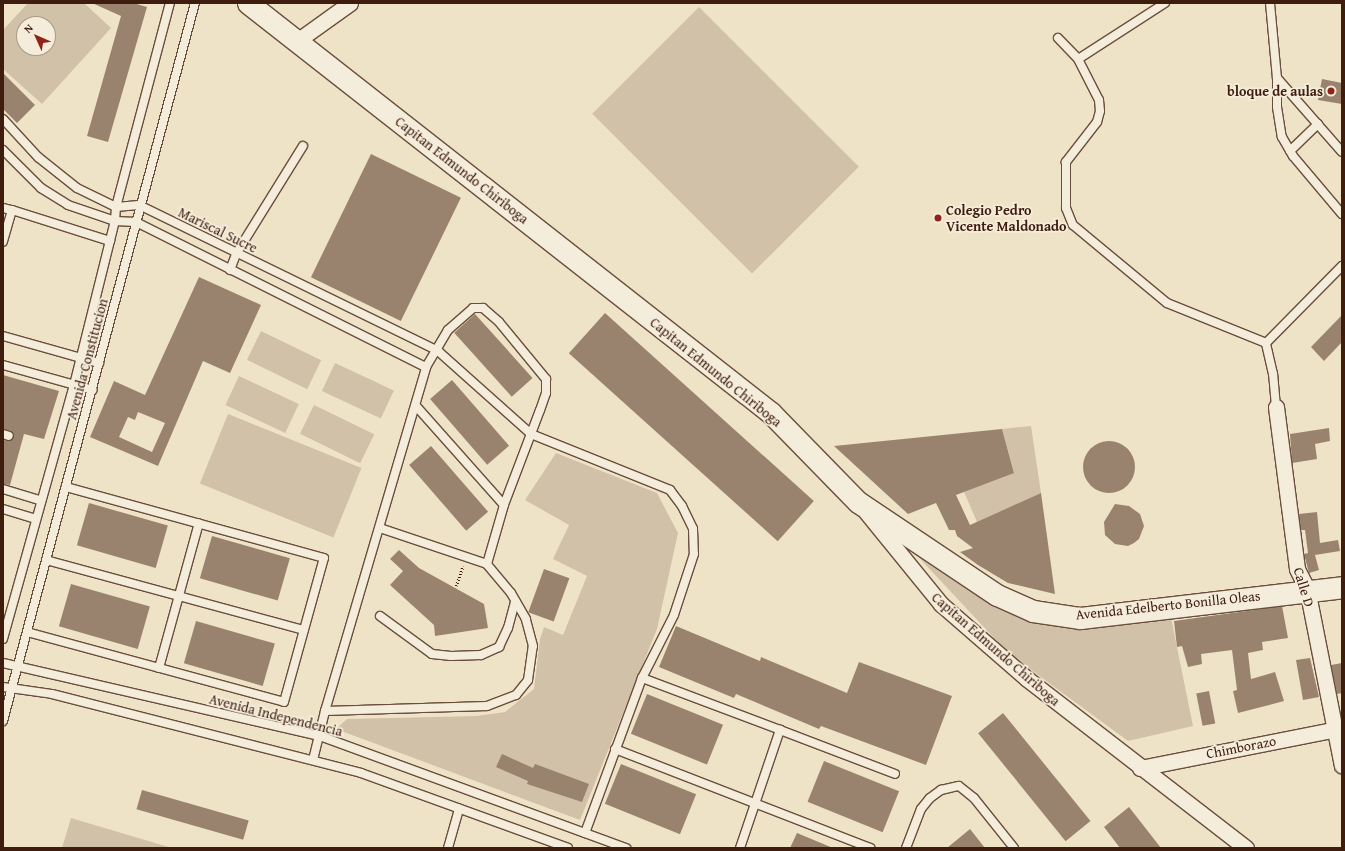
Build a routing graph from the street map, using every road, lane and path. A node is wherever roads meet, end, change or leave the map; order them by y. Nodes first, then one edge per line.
1 (170, 3) edge
2 (195, 3) edge
3 (248, 3) edge
4 (350, 3) edge
5 (1166, 3) edge
6 (1270, 3) edge
7 (1058, 38) dead end
8 (297, 41) junction
9 (1078, 59) junction
10 (1277, 78) junction
11 (3, 119) edge
12 (1318, 124) junction
13 (303, 146) dead end
14 (3, 150) edge
15 (1290, 151) junction
16 (1342, 152) edge
17 (139, 205) junction
18 (116, 207) junction
19 (3, 208) edge
20 (12, 210) junction
21 (1342, 214) edge
22 (115, 220) junction
23 (136, 222) junction
24 (110, 241) junction
25 (3, 242) edge
26 (236, 254) junction
27 (1342, 266) edge
28 (230, 270) junction
29 (3, 336) edge
30 (1266, 343) junction
31 (438, 351) junction
32 (81, 358) junction
33 (100, 363) junction
34 (3, 365) edge
35 (426, 367) junction
36 (74, 385) junction
37 (93, 390) junction
38 (416, 406) junction
39 (1276, 407) joint
40 (531, 434) junction
41 (66, 487) junction
42 (3, 489) edge
43 (40, 500) junction
44 (858, 502) junction
45 (504, 505) junction
46 (3, 509) edge
47 (35, 519) junction
48 (199, 524) junction
49 (380, 528) junction
50 (467, 556) junction
51 (46, 560) junction
52 (487, 564) junction
53 (456, 586) dead end
54 (1342, 587) edge
55 (1307, 589) junction
56 (179, 596) junction
57 (515, 601) junction
58 (380, 616) dead end
59 (304, 630) junction
60 (27, 632) junction
61 (3, 639) edge
62 (3, 663) edge
63 (18, 666) junction
64 (159, 668) junction
65 (642, 678) junction
66 (7, 688) edge
67 (325, 711) junction
68 (3, 721) edge
69 (1338, 728) edge
70 (780, 730) junction
71 (320, 736) junction
72 (615, 749) junction
73 (313, 760) junction
74 (1342, 766) edge
75 (1140, 768) junction
76 (895, 774) dead end
77 (755, 804) junction
78 (459, 809) junction
79 (585, 833) junction
80 (448, 848) edge
81 (568, 848) edge
82 (626, 848) edge
83 (740, 848) edge
84 (870, 848) edge
85 (906, 848) edge
86 (1014, 848) edge
87 (1246, 848) edge

1 - 18 lane, Avenida Constitucion
2 - 17 lane, Avenida Constitucion
3 - 8 street, Capitan Edmundo Chiriboga
4 - 8 street
5 - 9 lane
6 - 10 lane
7 - 9 lane
8 - 44 street, Capitan Edmundo Chiriboga
9 - 30 lane
10 - 12 lane
10 - 15 lane
11 - 18 lane
12 - 15 lane
12 - 16 lane
13 - 26 lane
14 - 22 lane
15 - 21 lane
17 - 18 lane
17 - 23 lane, Avenida Constitucion
17 - 26 lane, Mariscal Sucre
18 - 22 lane, Avenida Constitucion
19 - 20 lane
20 - 24 lane
20 - 25 lane
22 - 23 lane
22 - 24 lane, Avenida Constitucion
23 - 28 lane
23 - 33 lane, Avenida Constitucion
24 - 32 lane, Avenida Constitucion
26 - 28 lane
26 - 31 lane, Mariscal Sucre
27 - 30 lane
28 - 35 lane
29 - 32 lane
30 - 39 lane
31 - 35 lane
31 - 40 lane, Mariscal Sucre
31 - 40 lane
32 - 33 lane
32 - 36 lane, Avenida Constitucion
33 - 37 lane, Avenida Constitucion
34 - 36 lane
35 - 38 lane
36 - 37 lane
36 - 43 lane, Avenida Constitucion
37 - 41 lane, Avenida Constitucion
38 - 45 lane
38 - 49 lane
39 - 55 street, Calle D
40 - 45 lane
40 - 65 lane, Mariscal Sucre
41 - 48 lane
41 - 51 lane, Avenida Constitucion
42 - 43 lane
43 - 47 lane, Avenida Constitucion
44 - 55 street, Avenida Edelberto Bonilla Oleas
44 - 75 street, Capitan Edmundo Chiriboga
45 - 52 lane
46 - 47 lane
47 - 61 lane, Avenida Constitucion
48 - 56 lane
48 - 59 lane
49 - 50 lane
49 - 67 lane
50 - 52 lane
50 - 53 path
51 - 56 lane
51 - 60 lane, Avenida Constitucion
52 - 57 lane
54 - 55 street, Avenida Edelberto Bonilla Oleas
55 - 69 street, Calle D
56 - 59 lane
56 - 64 lane
57 - 58 lane
57 - 67 lane
59 - 64 lane
60 - 63 lane, Avenida Constitucion
60 - 64 lane
62 - 63 lane, Avenida Independencia
63 - 66 lane, Avenida Constitucion
63 - 71 lane, Avenida Independencia
65 - 70 lane
65 - 72 lane, Mariscal Sucre
66 - 68 lane, Avenida Constitucion
66 - 73 lane
67 - 71 lane
69 - 74 street, Calle D
69 - 75 street, Chimborazo
70 - 76 lane
70 - 77 lane
71 - 73 lane
71 - 79 lane, Avenida Independencia
72 - 77 lane
72 - 79 lane, Mariscal Sucre
73 - 78 lane
75 - 87 street, Capitan Edmundo Chiriboga
77 - 83 lane
77 - 84 lane
78 - 80 lane
78 - 81 lane
79 - 82 lane, Avenida Independencia
85 - 86 lane

